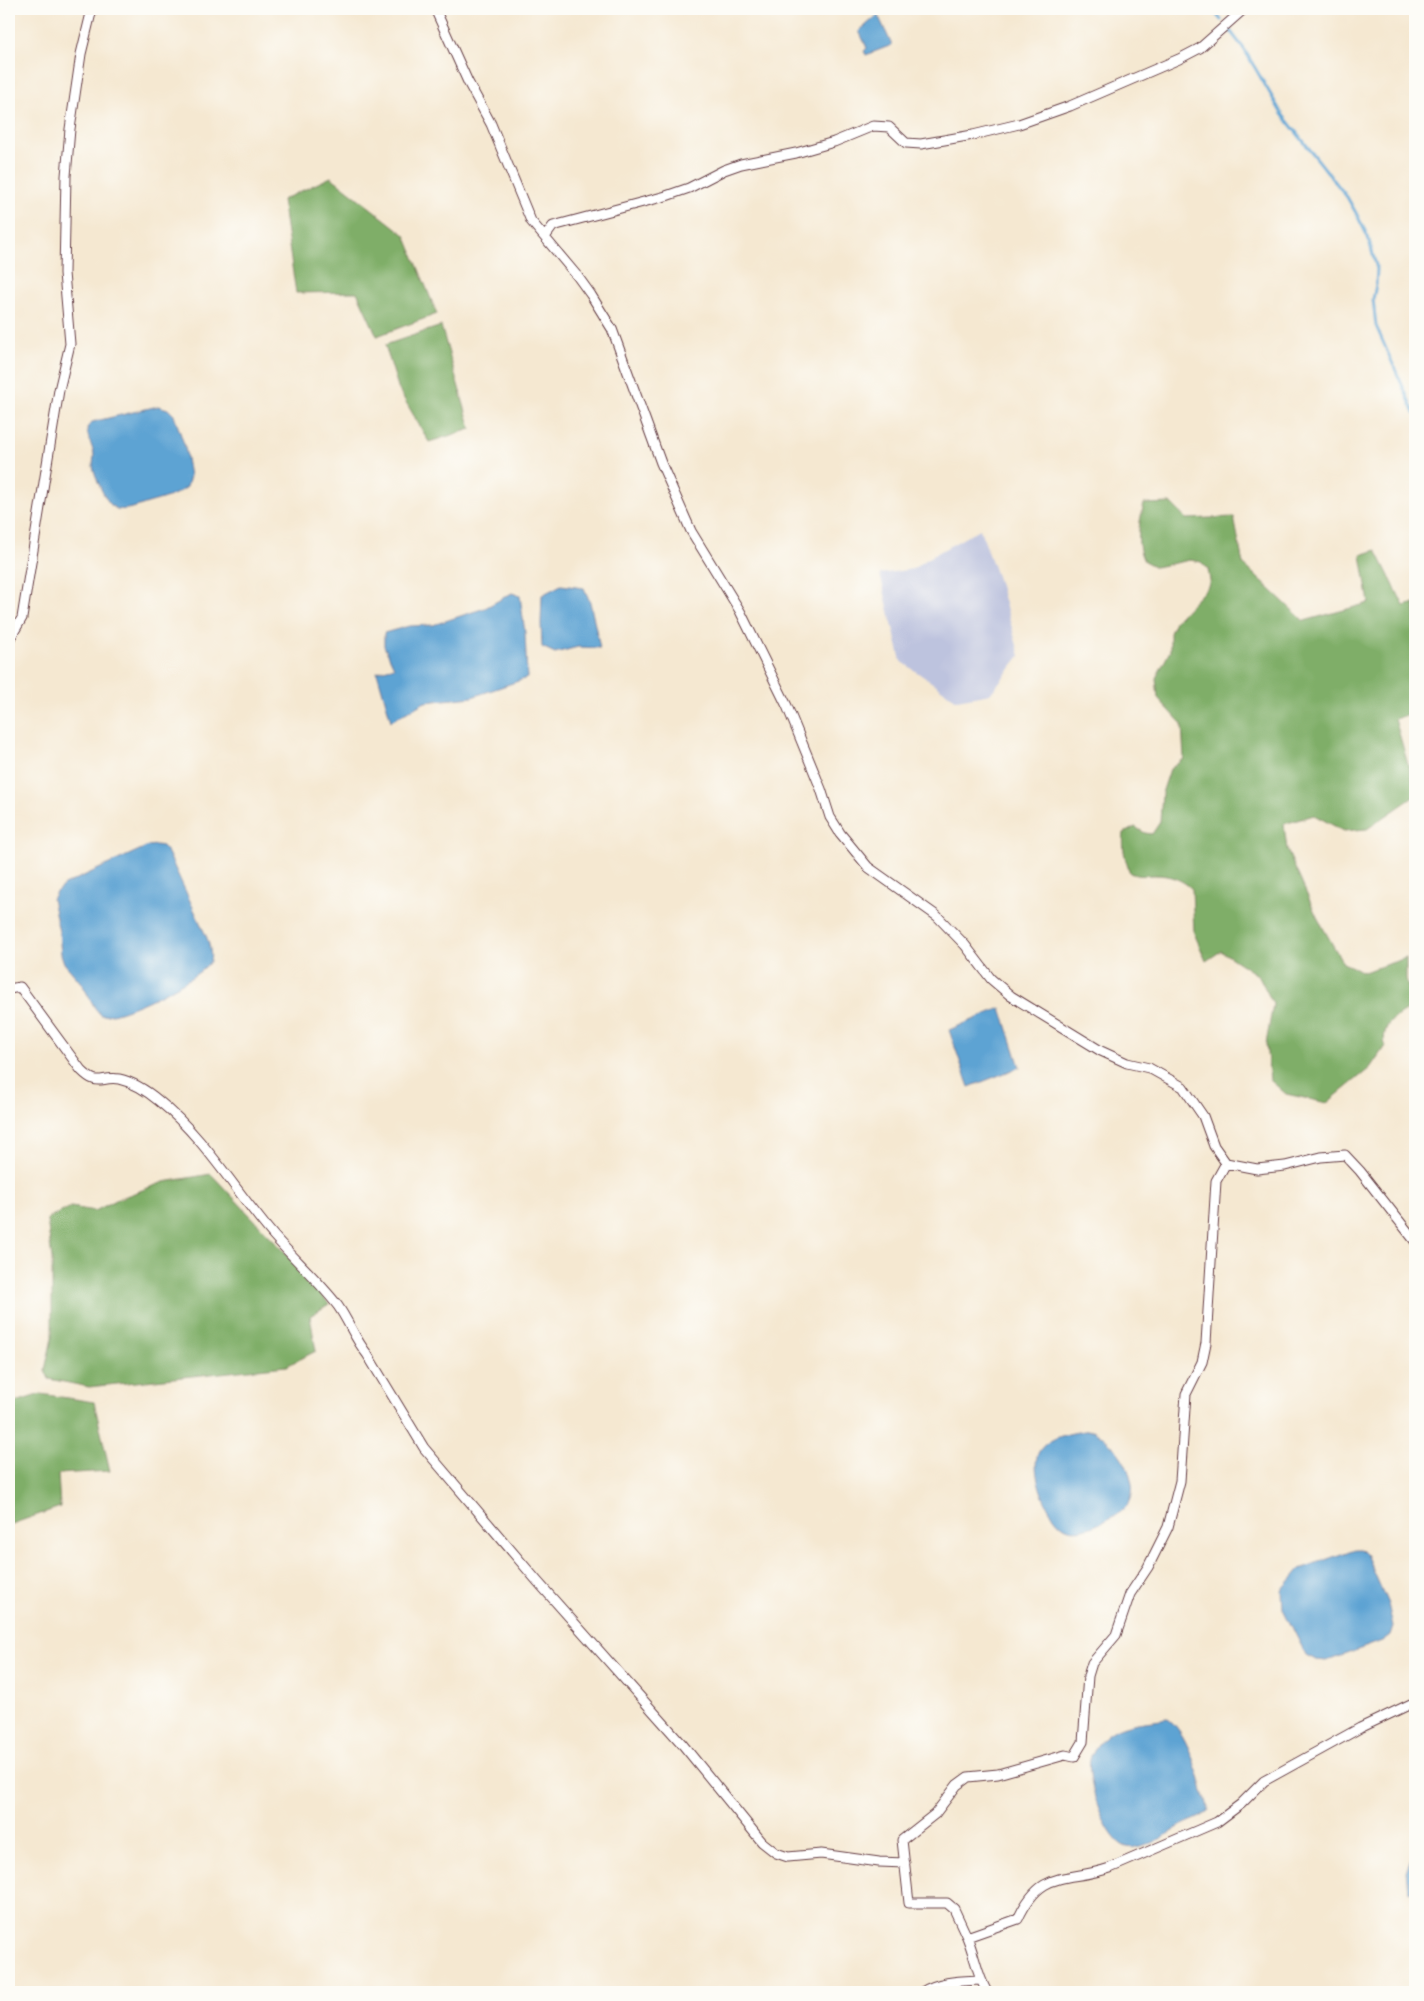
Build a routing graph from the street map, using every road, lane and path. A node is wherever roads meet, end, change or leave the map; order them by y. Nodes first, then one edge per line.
1 (92, 9) edge
2 (435, 9) edge
3 (1244, 9) edge
4 (545, 237) junction
5 (9, 640) edge
6 (9, 989) edge
7 (1226, 1163) junction
8 (1415, 1241) edge
9 (1415, 1702) edge
10 (905, 1863) junction
11 (967, 1937) junction
12 (980, 1980) junction
13 (922, 1992) edge
14 (988, 1992) edge

1 - 5 street
2 - 4 street
3 - 4 street
4 - 7 street
6 - 10 street
7 - 8 street
7 - 10 street
9 - 11 street
10 - 11 street
11 - 12 street
12 - 13 street
12 - 14 street

